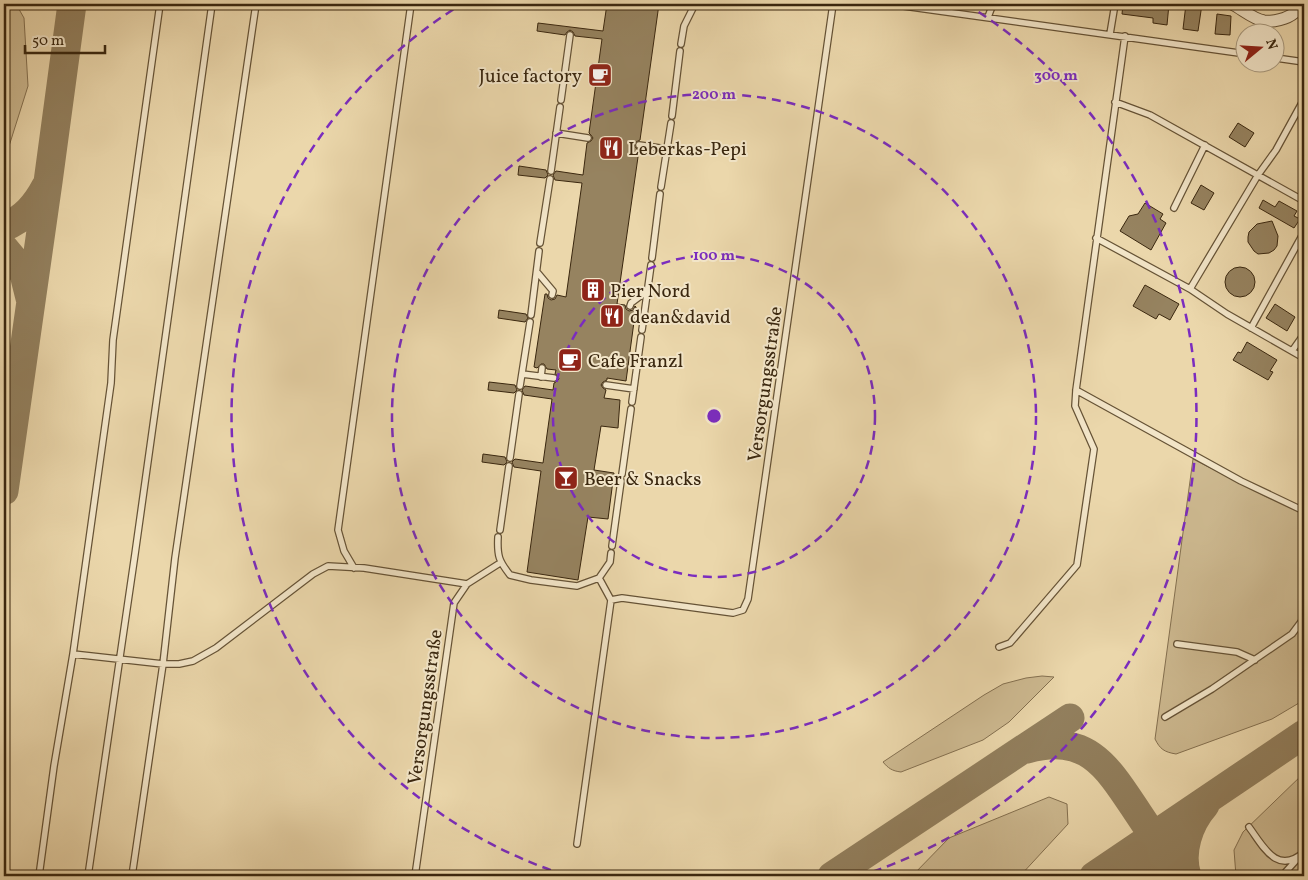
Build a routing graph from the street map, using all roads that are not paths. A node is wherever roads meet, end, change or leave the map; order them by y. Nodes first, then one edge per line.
1 (160, 4) edge
2 (212, 4) edge
3 (256, 4) edge
4 (411, 4) edge
5 (695, 4) edge
6 (833, 4) edge
7 (889, 4) edge
8 (993, 4) edge
9 (1115, 4) edge
10 (1232, 4) edge
11 (1302, 4) edge
12 (988, 18) junction
13 (1110, 34) junction
14 (570, 35) dead end
15 (1124, 36) junction
16 (1236, 53) edge
17 (1286, 59) edge
18 (1304, 62) edge
19 (1304, 99) edge
20 (561, 100) dead end
21 (1115, 102) junction
22 (560, 107) dead end
23 (672, 116) dead end
24 (671, 123) dead end
25 (556, 133) junction
26 (588, 138) dead end
27 (639, 145) dead end
28 (1205, 145) junction
29 (667, 149) junction
30 (551, 171) dead end
31 (1258, 175) junction
32 (550, 179) dead end
33 (661, 187) dead end
34 (660, 194) dead end
35 (1304, 201) edge
36 (1174, 208) dead end
37 (1304, 232) edge
38 (1096, 238) junction
39 (540, 243) dead end
40 (539, 251) dead end
41 (652, 258) dead end
42 (651, 265) dead end
43 (537, 272) junction
44 (1190, 289) junction
45 (648, 291) junction
46 (552, 295) dead end
47 (630, 306) dead end
48 (531, 315) dead end
49 (530, 322) dead end
50 (1252, 328) junction
51 (642, 330) dead end
52 (1304, 334) edge
53 (641, 337) dead end
54 (1292, 351) junction
55 (1304, 358) edge
56 (542, 368) dead end
57 (522, 374) junction
58 (541, 377) junction
59 (554, 378) dead end
60 (620, 380) dead end
61 (520, 386) dead end
62 (606, 386) dead end
63 (620, 387) junction
64 (634, 389) junction
65 (1076, 390) junction
66 (519, 394) dead end
67 (632, 402) dead end
68 (631, 409) dead end
69 (510, 458) dead end
70 (509, 466) dead end
71 (622, 474) dead end
72 (621, 481) dead end
73 (1304, 511) edge
74 (500, 530) dead end
75 (498, 537) dead end
76 (612, 546) dead end
77 (611, 553) dead end
78 (500, 563) junction
79 (354, 568) junction
80 (599, 578) junction
81 (467, 584) junction
82 (611, 600) junction
83 (1304, 618) edge
84 (1177, 644) dead end
85 (999, 647) dead end
86 (73, 654) junction
87 (120, 660) junction
88 (1255, 660) junction
89 (163, 664) junction
90 (1165, 717) dead end
91 (1249, 827) dead end
92 (578, 844) dead end
93 (1303, 853) edge
94 (39, 876) edge
95 (88, 876) edge
96 (132, 876) edge
97 (415, 876) edge
98 (1282, 876) edge

1 - 86 lane
2 - 87 lane
3 - 89 lane
4 - 79 lane
5 - 23 lane
6 - 82 lane, Versorgungsstraße
7 - 12 lane
8 - 12 lane
9 - 13 lane
10 - 11 street
12 - 13 lane
13 - 15 lane
14 - 20 lane
15 - 16 lane
15 - 21 lane
17 - 18 lane
19 - 31 lane
21 - 28 lane
21 - 38 lane
22 - 25 lane
24 - 29 lane
25 - 26 lane
25 - 30 lane
27 - 29 lane
28 - 31 lane
28 - 36 lane
29 - 33 lane
31 - 35 lane
31 - 44 lane
32 - 39 lane
34 - 41 lane
37 - 50 lane
38 - 44 lane
38 - 65 lane
40 - 43 lane
42 - 45 lane
43 - 46 lane
43 - 48 lane
44 - 50 lane
45 - 47 lane
45 - 51 lane
49 - 57 lane
50 - 54 lane
52 - 54 lane
53 - 64 lane
54 - 55 lane
56 - 58 lane
57 - 58 lane
57 - 61 lane
58 - 59 lane
60 - 63 lane
62 - 63 lane
63 - 64 lane
64 - 67 lane
65 - 73 lane
65 - 85 lane
66 - 69 lane
68 - 71 lane
70 - 74 lane
72 - 76 lane
75 - 78 lane
77 - 80 lane
78 - 80 lane
78 - 81 lane, Versorgungsstraße
79 - 81 lane
79 - 89 lane
80 - 82 lane
81 - 97 lane, Versorgungsstraße
82 - 92 lane
83 - 88 lane
84 - 88 lane
86 - 87 lane
86 - 94 lane
87 - 89 lane
87 - 95 lane
88 - 90 lane
89 - 96 lane
91 - 93 lane
93 - 98 lane

